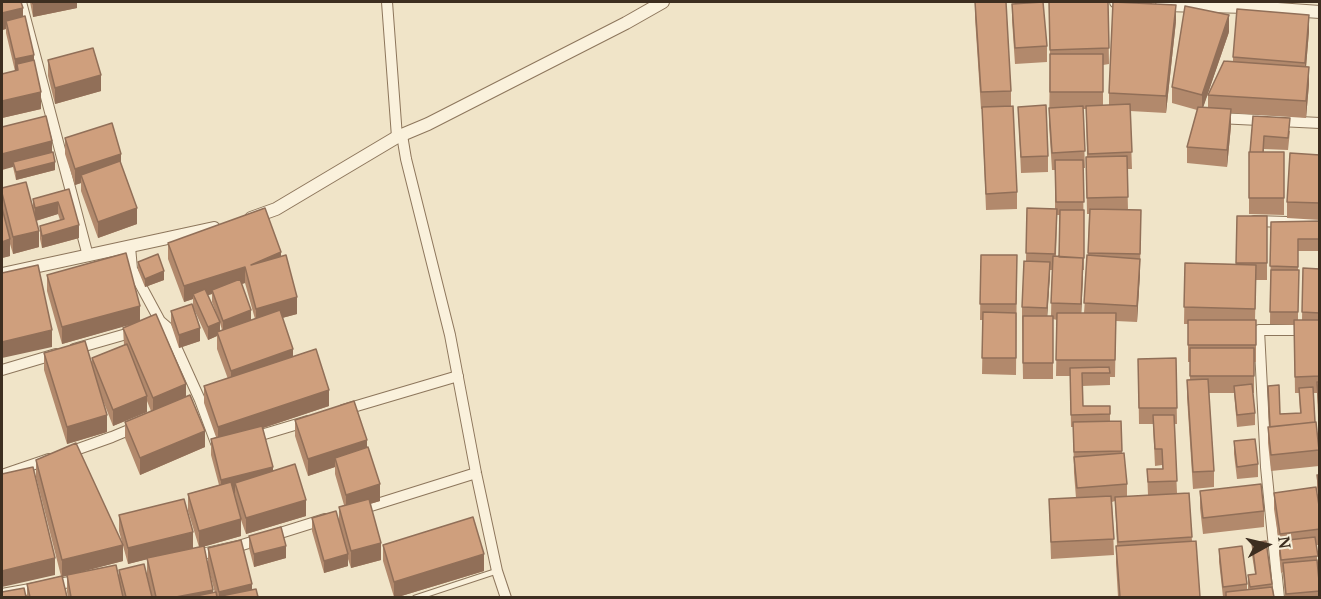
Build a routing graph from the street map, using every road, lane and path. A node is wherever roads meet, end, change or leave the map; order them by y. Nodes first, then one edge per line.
1 (21, 2) edge
2 (387, 2) edge
3 (663, 2) edge
4 (1116, 2) edge
5 (1317, 2) edge
6 (1165, 3) edge
7 (1320, 10) edge
8 (1205, 117) edge
9 (1320, 123) edge
10 (399, 136) junction
11 (1242, 220) edge
12 (1320, 223) edge
13 (130, 247) junction
14 (88, 256) junction
15 (2, 274) edge
16 (152, 325) junction
17 (1320, 330) edge
18 (2, 370) edge
19 (458, 376) junction
20 (200, 400) junction
21 (189, 405) edge
22 (335, 412) edge
23 (313, 419) edge
24 (145, 423) edge
25 (476, 474) junction
26 (2, 475) edge
27 (187, 557) edge
28 (497, 571) junction
29 (90, 578) edge
30 (2, 594) edge
31 (416, 597) edge
32 (506, 597) edge
33 (1279, 597) edge

1 - 14 street
2 - 10 street
3 - 10 street
4 - 6 street
5 - 7 street
6 - 7 street
8 - 9 street
10 - 13 street
10 - 19 street
11 - 12 street
13 - 14 street
13 - 16 street
14 - 15 street
16 - 18 street
16 - 20 street
17 - 33 street
19 - 22 street
19 - 25 street
20 - 21 street
20 - 23 street
24 - 26 street
25 - 27 street
25 - 28 street
28 - 31 lane
28 - 32 street
29 - 30 street

